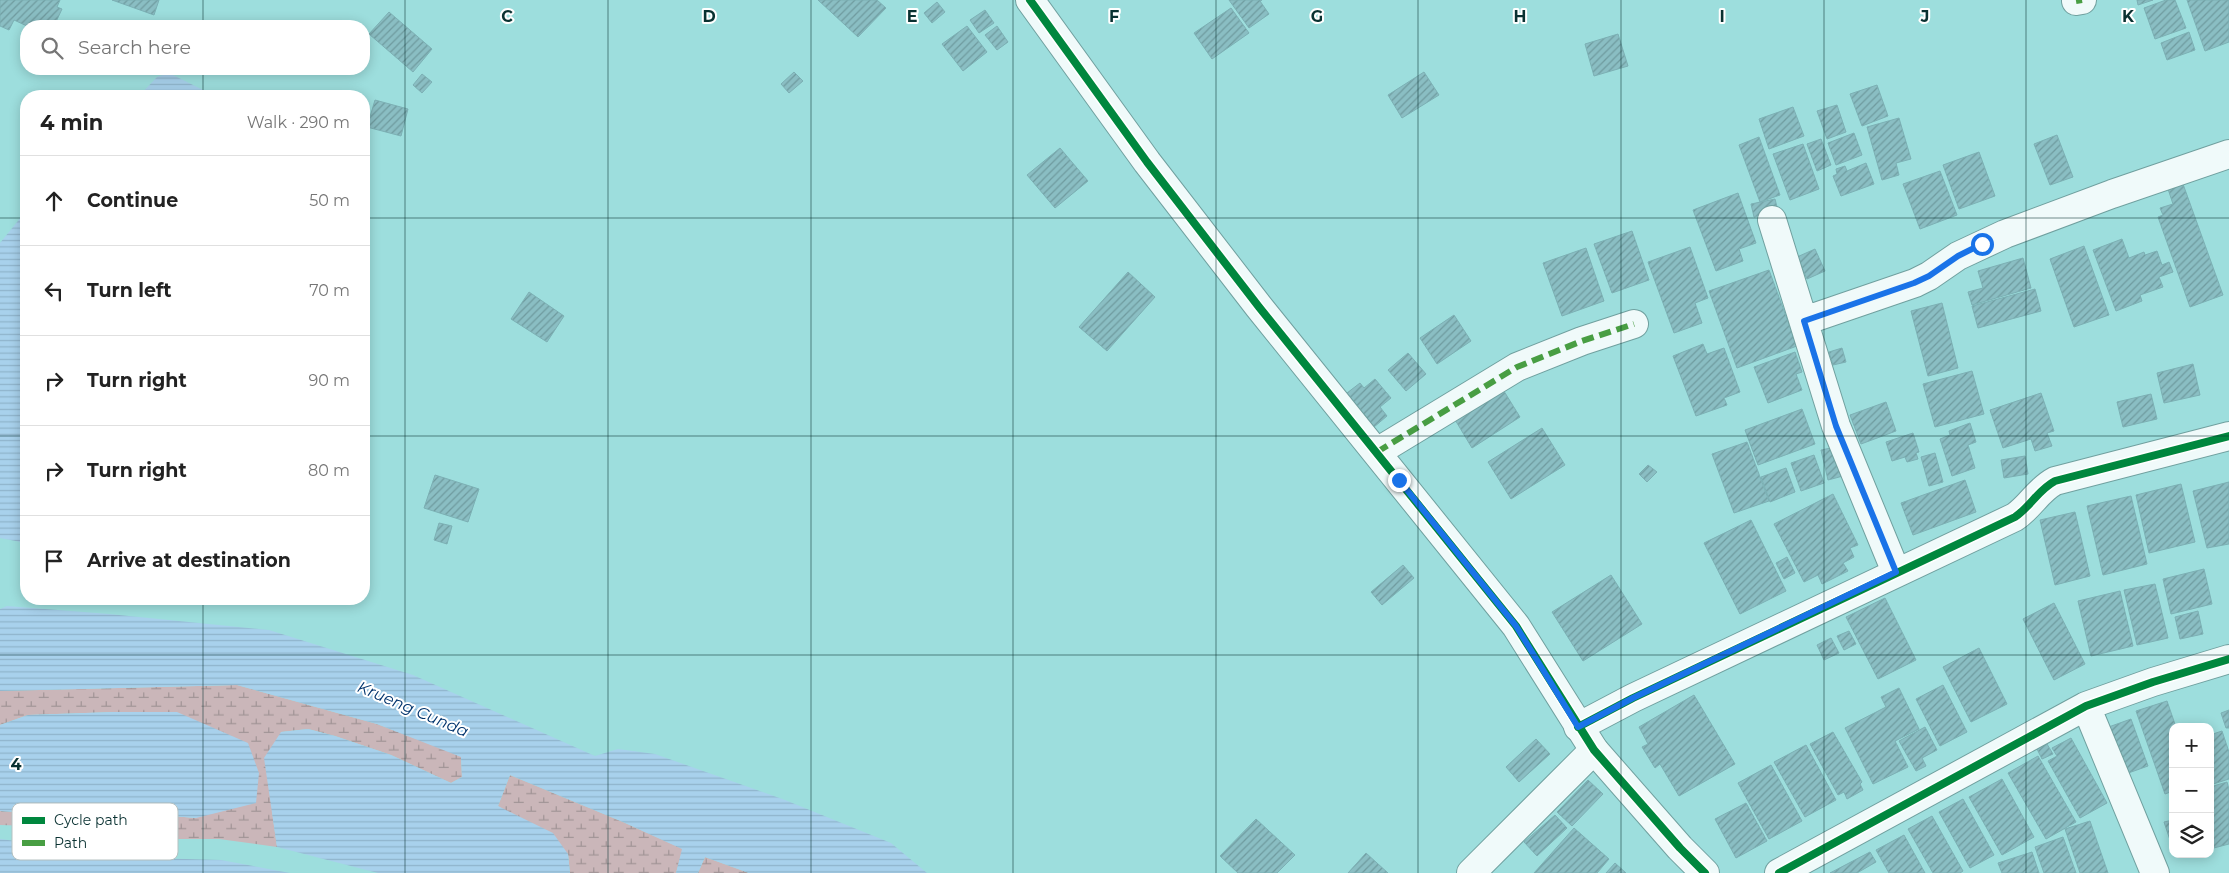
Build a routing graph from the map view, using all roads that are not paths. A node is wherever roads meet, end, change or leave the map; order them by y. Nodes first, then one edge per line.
1 (1030, 0) edge
2 (2229, 154) edge
3 (1772, 220) dead end
4 (1804, 321) junction
5 (1634, 324) dead end
6 (2229, 436) edge
7 (1377, 452) junction
8 (1896, 572) junction
9 (2229, 659) edge
10 (2086, 706) junction
11 (1578, 727) junction
12 (1594, 750) junction
13 (1471, 873) edge
14 (1705, 873) edge
15 (1779, 873) edge
16 (2155, 873) edge

1 - 7 street
2 - 4 street
3 - 4 street
4 - 8 street
5 - 7 street
6 - 8 street
7 - 11 street
8 - 11 street
9 - 10 street
10 - 15 street
10 - 16 street
11 - 12 street
12 - 13 street
12 - 14 street

